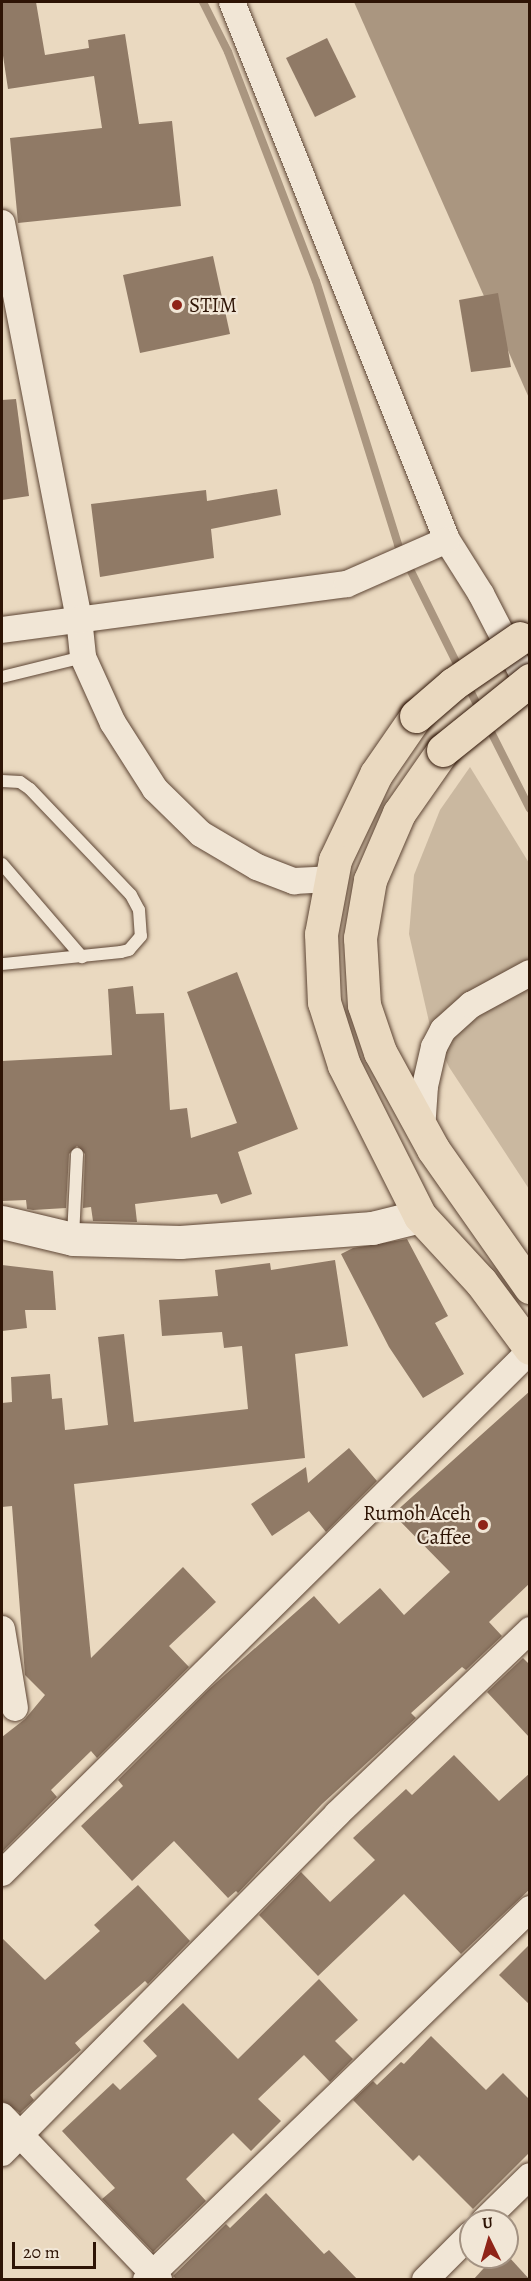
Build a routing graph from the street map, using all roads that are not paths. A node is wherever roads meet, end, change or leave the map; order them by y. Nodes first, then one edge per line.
1 (232, 2) edge
2 (2, 223) edge
3 (447, 540) junction
4 (79, 618) junction
5 (2, 630) edge
6 (525, 636) edge
7 (83, 657) junction
8 (2, 677) edge
9 (530, 680) edge
10 (530, 689) edge
11 (2, 781) edge
12 (2, 864) edge
13 (330, 879) junction
14 (82, 957) junction
15 (2, 964) edge
16 (530, 973) edge
17 (422, 1130) junction
18 (77, 1154) dead end
19 (420, 1216) junction
20 (2, 1222) edge
21 (72, 1239) junction
22 (530, 1287) edge
23 (530, 1349) edge
24 (2, 1629) edge
25 (530, 1630) edge
26 (15, 1708) dead end
27 (2, 1873) edge
28 (530, 1909) edge
29 (2, 2116) edge
30 (20, 2135) junction
31 (2, 2153) edge
32 (530, 2176) edge
33 (496, 2209) edge
34 (459, 2246) edge
35 (153, 2277) edge
36 (425, 2280) edge

1 - 3 street
2 - 4 street
3 - 4 street
3 - 10 street
4 - 5 street
4 - 7 street
6 - 13 highway, bridge
7 - 8 lane
7 - 13 street
9 - 17 highway, bridge
11 - 14 lane
12 - 14 lane
13 - 19 highway
14 - 15 lane
16 - 17 street
17 - 22 highway
18 - 21 lane
19 - 21 street
19 - 23 highway
20 - 21 street
23 - 27 street
24 - 26 street
25 - 30 street
28 - 35 street
29 - 30 street
30 - 31 street
30 - 35 street
32 - 33 street
34 - 36 street

